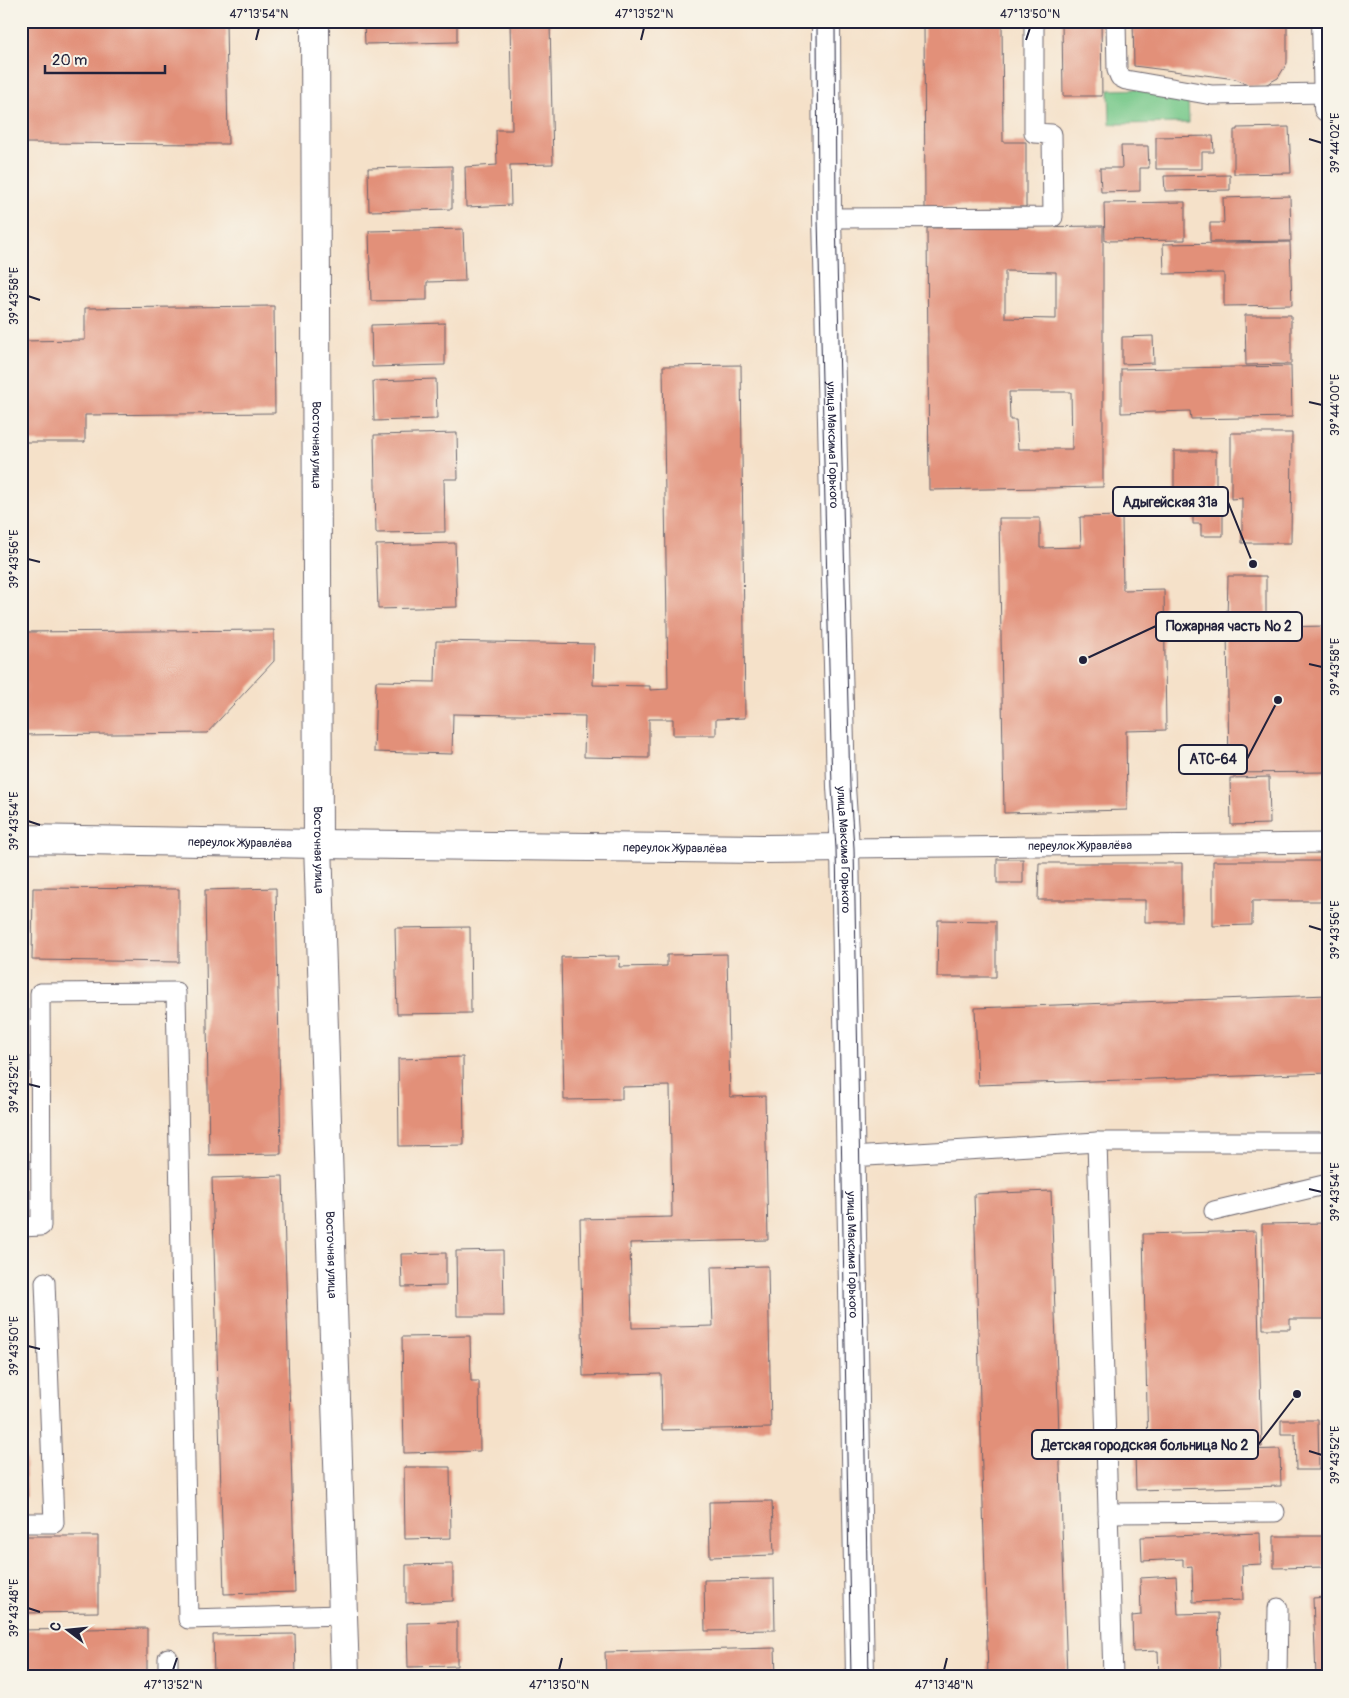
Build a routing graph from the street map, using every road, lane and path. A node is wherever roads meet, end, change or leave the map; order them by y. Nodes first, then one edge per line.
1 (316, 21) edge
2 (826, 21) edge
3 (1034, 21) edge
4 (1116, 21) edge
5 (1326, 21) edge
6 (1328, 93) edge
7 (1328, 108) edge
8 (827, 218) junction
9 (21, 839) edge
10 (1328, 843) edge
11 (318, 844) junction
12 (845, 848) junction
13 (1097, 1142) junction
14 (1328, 1142) edge
15 (850, 1157) junction
16 (1328, 1184) edge
17 (1214, 1211) dead end
18 (21, 1228) edge
19 (45, 1282) dead end
20 (1275, 1512) dead end
21 (1108, 1513) junction
22 (21, 1523) edge
23 (1278, 1608) dead end
24 (343, 1615) junction
25 (345, 1677) edge
26 (860, 1677) edge
27 (1113, 1677) edge
28 (1277, 1677) edge

1 - 11 street, Восточная улица
2 - 8 street, улица Максима Горького
3 - 8 lane
4 - 6 lane
5 - 6 street
6 - 7 street
8 - 12 street, улица Максима Горького
9 - 11 street, переулок Журавлёва
10 - 12 lane, переулок Журавлёва
11 - 12 street, переулок Журавлёва
11 - 24 street, Восточная улица
12 - 15 street, улица Максима Горького
13 - 14 lane
13 - 15 lane
13 - 21 lane
15 - 26 street, улица Максима Горького
16 - 17 lane
18 - 24 lane
19 - 22 lane
20 - 21 lane
21 - 27 lane
23 - 28 lane
24 - 25 street, Восточная улица

